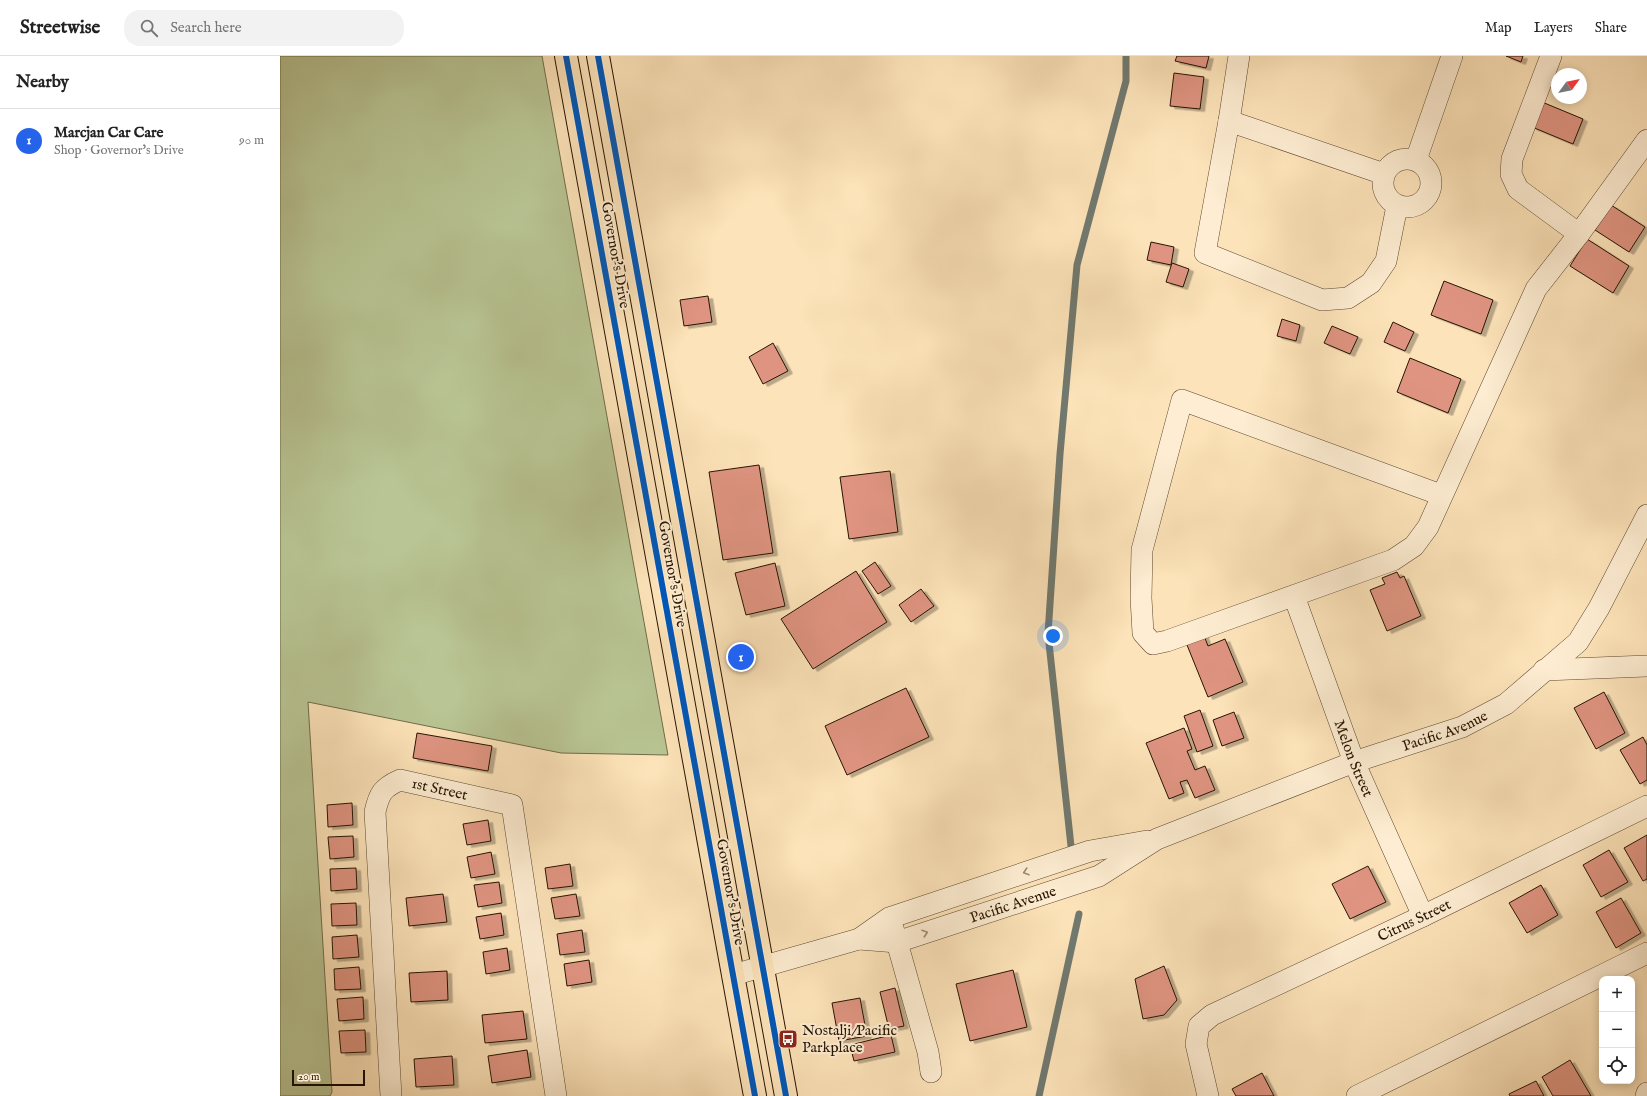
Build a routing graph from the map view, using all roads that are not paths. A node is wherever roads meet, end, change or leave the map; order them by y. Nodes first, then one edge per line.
1 (566, 56) edge
2 (598, 56) edge
3 (1239, 56) edge
4 (1552, 56) edge
5 (1449, 57) edge
6 (1230, 120) junction
7 (1647, 140) edge
8 (1416, 160) junction
9 (1384, 174) junction
10 (1397, 206) junction
11 (1578, 234) junction
12 (1441, 495) junction
13 (1647, 515) edge
14 (1294, 596) junction
15 (1647, 666) edge
16 (1544, 670) junction
17 (1354, 762) junction
18 (1647, 806) edge
19 (1157, 839) junction
20 (1052, 864) junction
21 (1061, 889) junction
22 (936, 901) junction
23 (1423, 916) junction
24 (889, 918) junction
25 (945, 926) junction
26 (859, 939) junction
27 (897, 942) junction
28 (1647, 953) edge
29 (762, 968) junction
30 (733, 975) junction
31 (931, 1072) dead end
32 (1647, 1093) edge
33 (391, 1096) edge
34 (556, 1096) edge
35 (755, 1096) edge
36 (786, 1096) edge
37 (1208, 1096) edge
38 (1357, 1096) edge
39 (1646, 1096) edge

1 - 30 highway, Governor's Drive
2 - 29 highway, Governor's Drive
3 - 6 street
4 - 11 street
5 - 8 street
6 - 9 street
6 - 10 street
7 - 11 street
8 - 9 street
8 - 10 street
9 - 10 street
11 - 12 street
12 - 14 street
12 - 14 street
13 - 16 street, Pacific Avenue
14 - 17 street, Melon Street
15 - 16 street
16 - 17 street, Pacific Avenue
17 - 19 street, Pacific Avenue
17 - 23 street, Melon Street
18 - 23 street, Citrus Street
19 - 20 street, Pacific Avenue
19 - 21 street, Pacific Avenue
20 - 21 street
20 -> 22 street, Pacific Avenue
21 - 25 street, Pacific Avenue
22 - 24 street, Pacific Avenue
22 - 25 street
23 - 37 street, Citrus Street
24 - 26 street, Pacific Avenue
24 - 27 street
27 -> 25 street, Pacific Avenue
26 - 27 street, Pacific Avenue
26 - 29 street, Pacific Avenue
27 - 31 street
28 - 38 street
29 - 30 street, Pacific Avenue
29 - 36 highway, Governor's Drive
30 - 35 highway, Governor's Drive
32 - 39 street
33 - 34 street, 1st Street

